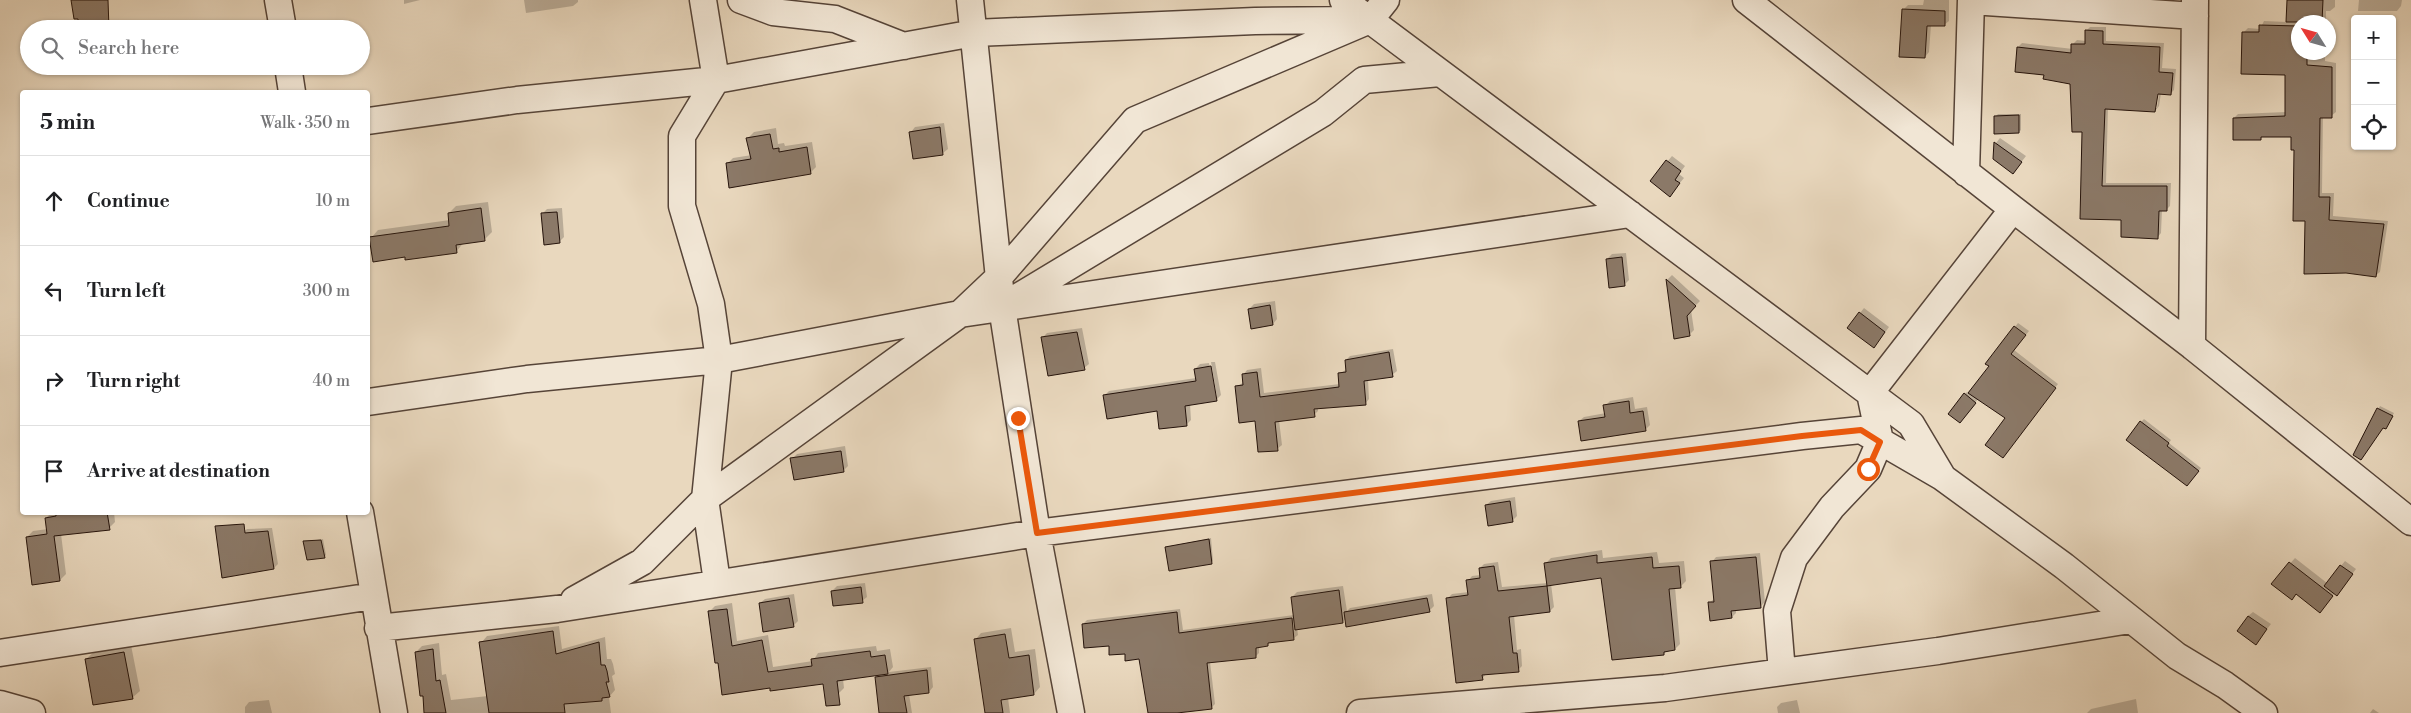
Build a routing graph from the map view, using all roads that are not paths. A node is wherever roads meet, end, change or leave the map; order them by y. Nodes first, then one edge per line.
1 (278, 0) edge
2 (703, 0) edge
3 (741, 0) edge
4 (970, 0) edge
5 (1343, 0) edge
6 (1386, 0) edge
7 (1746, 0) edge
8 (1971, 1) edge
9 (2195, 8) edge
10 (281, 20) edge
11 (1370, 20) junction
12 (974, 33) junction
13 (904, 46) junction
14 (1440, 73) junction
15 (289, 75) edge
16 (716, 80) junction
17 (292, 90) edge
18 (370, 121) edge
19 (1966, 173) junction
20 (2013, 209) junction
21 (1630, 214) junction
22 (998, 276) junction
23 (1002, 307) junction
24 (960, 314) junction
25 (2192, 346) junction
26 (719, 360) junction
27 (1870, 393) junction
28 (370, 402) edge
29 (1880, 442) junction
30 (1942, 477) junction
31 (704, 499) junction
32 (360, 515) edge
33 (2411, 522) edge
34 (1037, 533) junction
35 (717, 582) junction
36 (373, 596) junction
37 (557, 609) junction
38 (2130, 620) junction
39 (378, 628) junction
40 (0, 653) edge
41 (1782, 672) junction
42 (0, 704) edge
43 (32, 713) edge
44 (394, 713) edge
45 (1070, 713) edge
46 (1360, 713) edge
47 (2264, 713) edge

1 - 10 street
2 - 16 street
3 - 13 street
4 - 12 street
5 - 11 street
6 - 11 street
7 - 19 street
8 - 9 street
8 - 19 street
9 - 25 street
11 - 12 street
11 - 14 street
11 - 22 street
12 - 13 street
12 - 22 street
13 - 16 street
14 - 21 street
14 - 23 street
15 - 17 street
16 - 18 street
16 - 26 street
19 - 20 street
20 - 25 street
20 - 27 street
21 - 23 street
21 - 27 street
22 - 23 street
22 - 24 street
23 - 24 street
23 - 34 street
24 - 26 street
24 - 31 street
25 - 33 street
26 - 28 street
26 - 31 street
27 - 29 street
27 - 30 street
29 - 30 street
29 - 34 street
29 - 41 street
30 - 38 street
31 - 35 street
31 - 37 street
32 - 36 street
34 - 35 street
34 - 45 street
35 - 37 street
36 - 39 street
36 - 40 street
37 - 39 street
38 - 41 street
38 - 47 street
39 - 44 street
41 - 46 street
42 - 43 street

